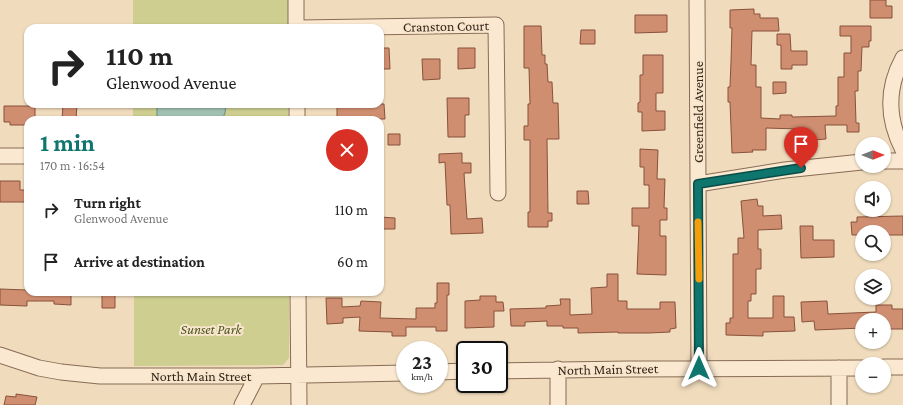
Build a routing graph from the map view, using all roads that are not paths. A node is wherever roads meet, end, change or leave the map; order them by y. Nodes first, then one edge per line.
1 (296, 0) edge
2 (697, 0) edge
3 (296, 24) edge
4 (384, 27) edge
5 (903, 58) edge
6 (903, 150) edge
7 (0, 156) edge
8 (24, 156) edge
9 (891, 161) edge
10 (903, 161) edge
11 (855, 163) edge
12 (698, 184) junction
13 (498, 193) dead end
14 (298, 296) edge
15 (0, 355) edge
16 (891, 367) edge
17 (903, 367) edge
18 (699, 368) junction
19 (839, 368) junction
20 (855, 368) edge
21 (558, 370) junction
22 (508, 371) edge
23 (396, 373) edge
24 (298, 375) junction
25 (257, 376) junction
26 (242, 405) edge
27 (299, 405) edge
28 (558, 405) edge
29 (839, 405) edge

1 - 3 street
2 - 12 street, Greenfield Avenue
4 - 13 street, Cranston Court
5 - 6 street
7 - 8 street
9 - 10 street
11 - 12 street
12 - 18 street, Greenfield Avenue
14 - 24 street
15 - 25 street, North Main Street
16 - 17 street
18 - 19 street, North Main Street
18 - 21 street, North Main Street
19 - 20 street, North Main Street
19 - 29 street
21 - 22 street, North Main Street
21 - 28 street
23 - 24 street, North Main Street
24 - 25 street, North Main Street
24 - 27 street
25 - 26 street

